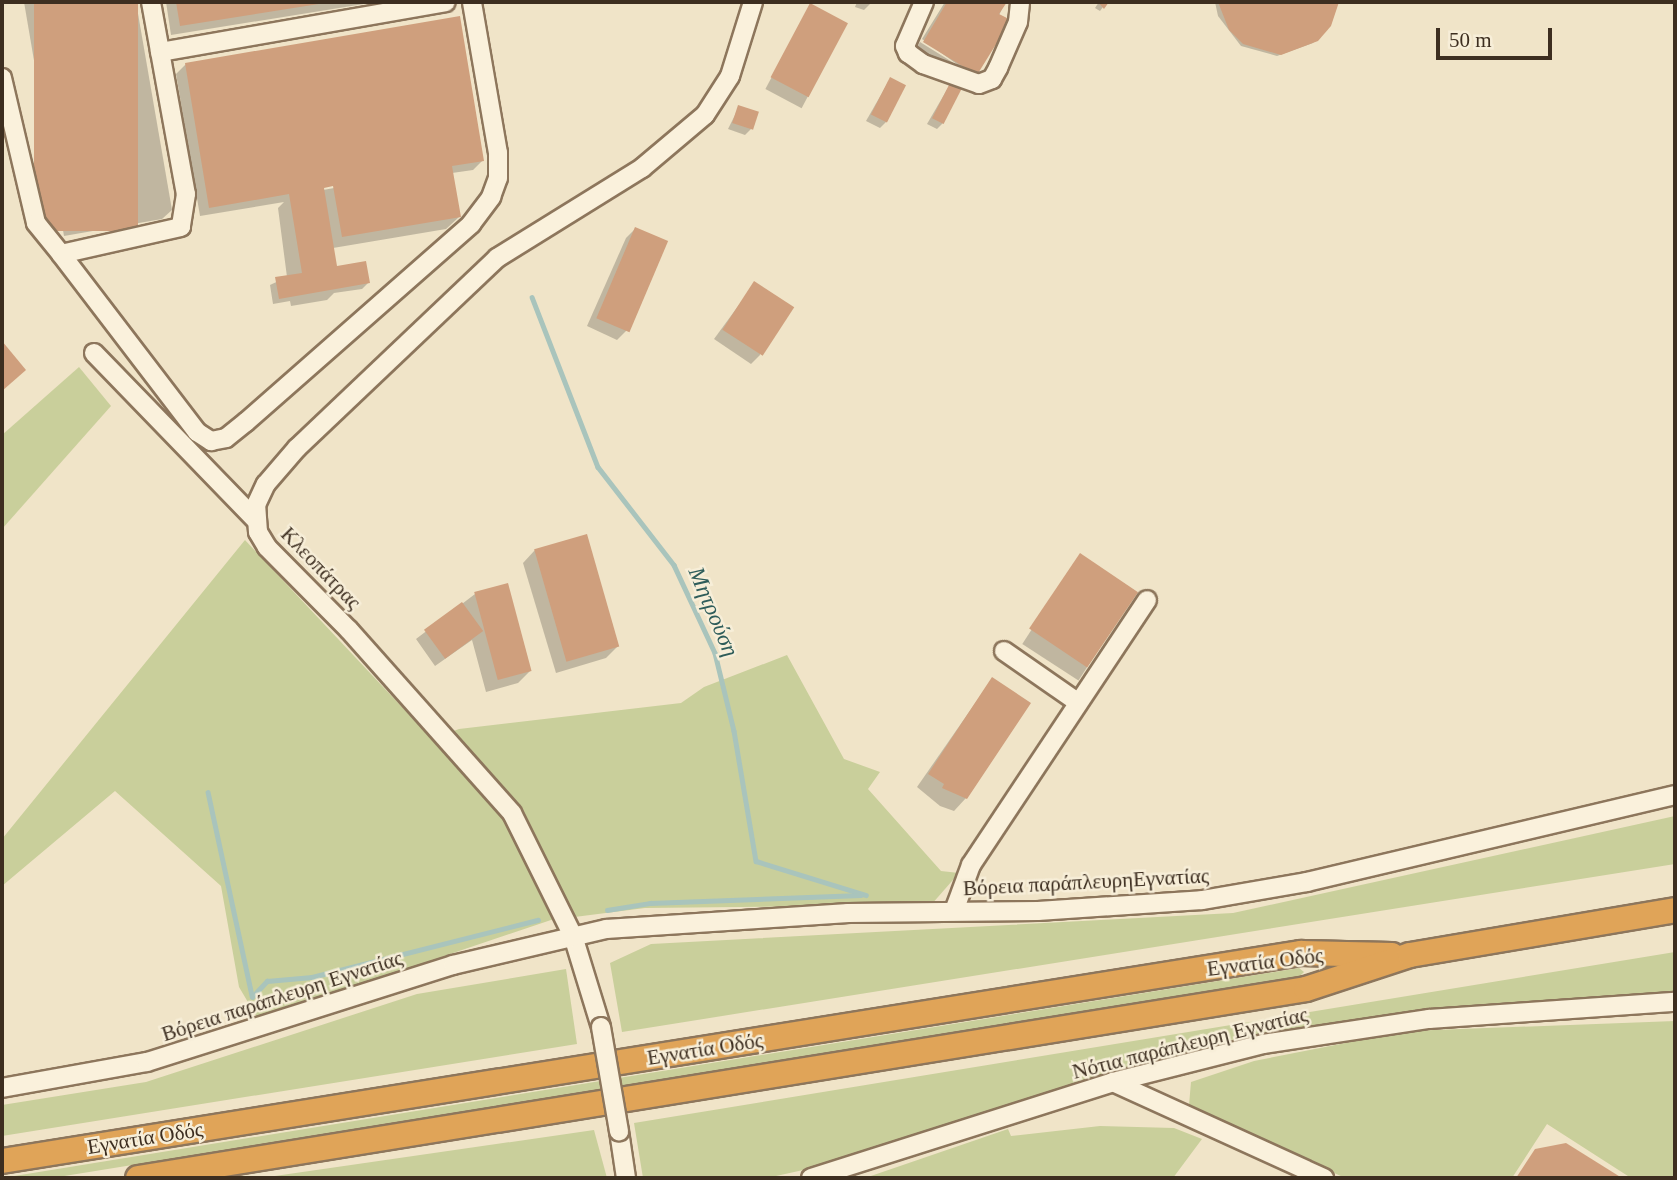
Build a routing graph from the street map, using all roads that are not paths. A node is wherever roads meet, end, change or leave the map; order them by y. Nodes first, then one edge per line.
1 (151, 2) edge
2 (446, 2) edge
3 (472, 2) edge
4 (754, 2) edge
5 (924, 2) edge
6 (1020, 2) edge
7 (160, 52) junction
8 (2, 78) edge
9 (61, 254) junction
10 (94, 353) dead end
11 (255, 519) junction
12 (1147, 600) dead end
13 (1003, 651) dead end
14 (1076, 701) junction
15 (1675, 795) edge
16 (1675, 910) edge
17 (954, 911) junction
18 (573, 936) junction
19 (1410, 955) junction
20 (1675, 1002) edge
21 (1113, 1082) junction
22 (2, 1088) edge
23 (2, 1161) edge
24 (138, 1178) edge
25 (626, 1178) edge
26 (811, 1178) edge
27 (1324, 1178) edge

1 - 7 street
2 - 7 street
3 - 9 street
4 - 11 street, Κλεοπάτρας
5 - 6 street
7 - 9 street
8 - 9 street
10 - 11 street
11 - 18 street, Κλεοπάτρας
12 - 14 street
13 - 14 street
14 - 17 street
15 - 17 street, Βόρεια παράπλευρηΕγνατίας
16 - 19 highway, Εγνατία Οδός
17 - 18 street, Βόρεια παράπλευρηΕγνατίας
18 - 22 street, Βόρεια παράπλευρη Εγνατίας
18 - 25 street, Κλεοπάτρας, bridge
19 - 23 highway, Εγνατία Οδός
19 - 24 highway, Εγνατία Οδός
20 - 21 street, Νότια παράπλευρη Εγνατίας
21 - 26 street, Νότια παράπλευρη Εγνατίας
21 - 27 street

